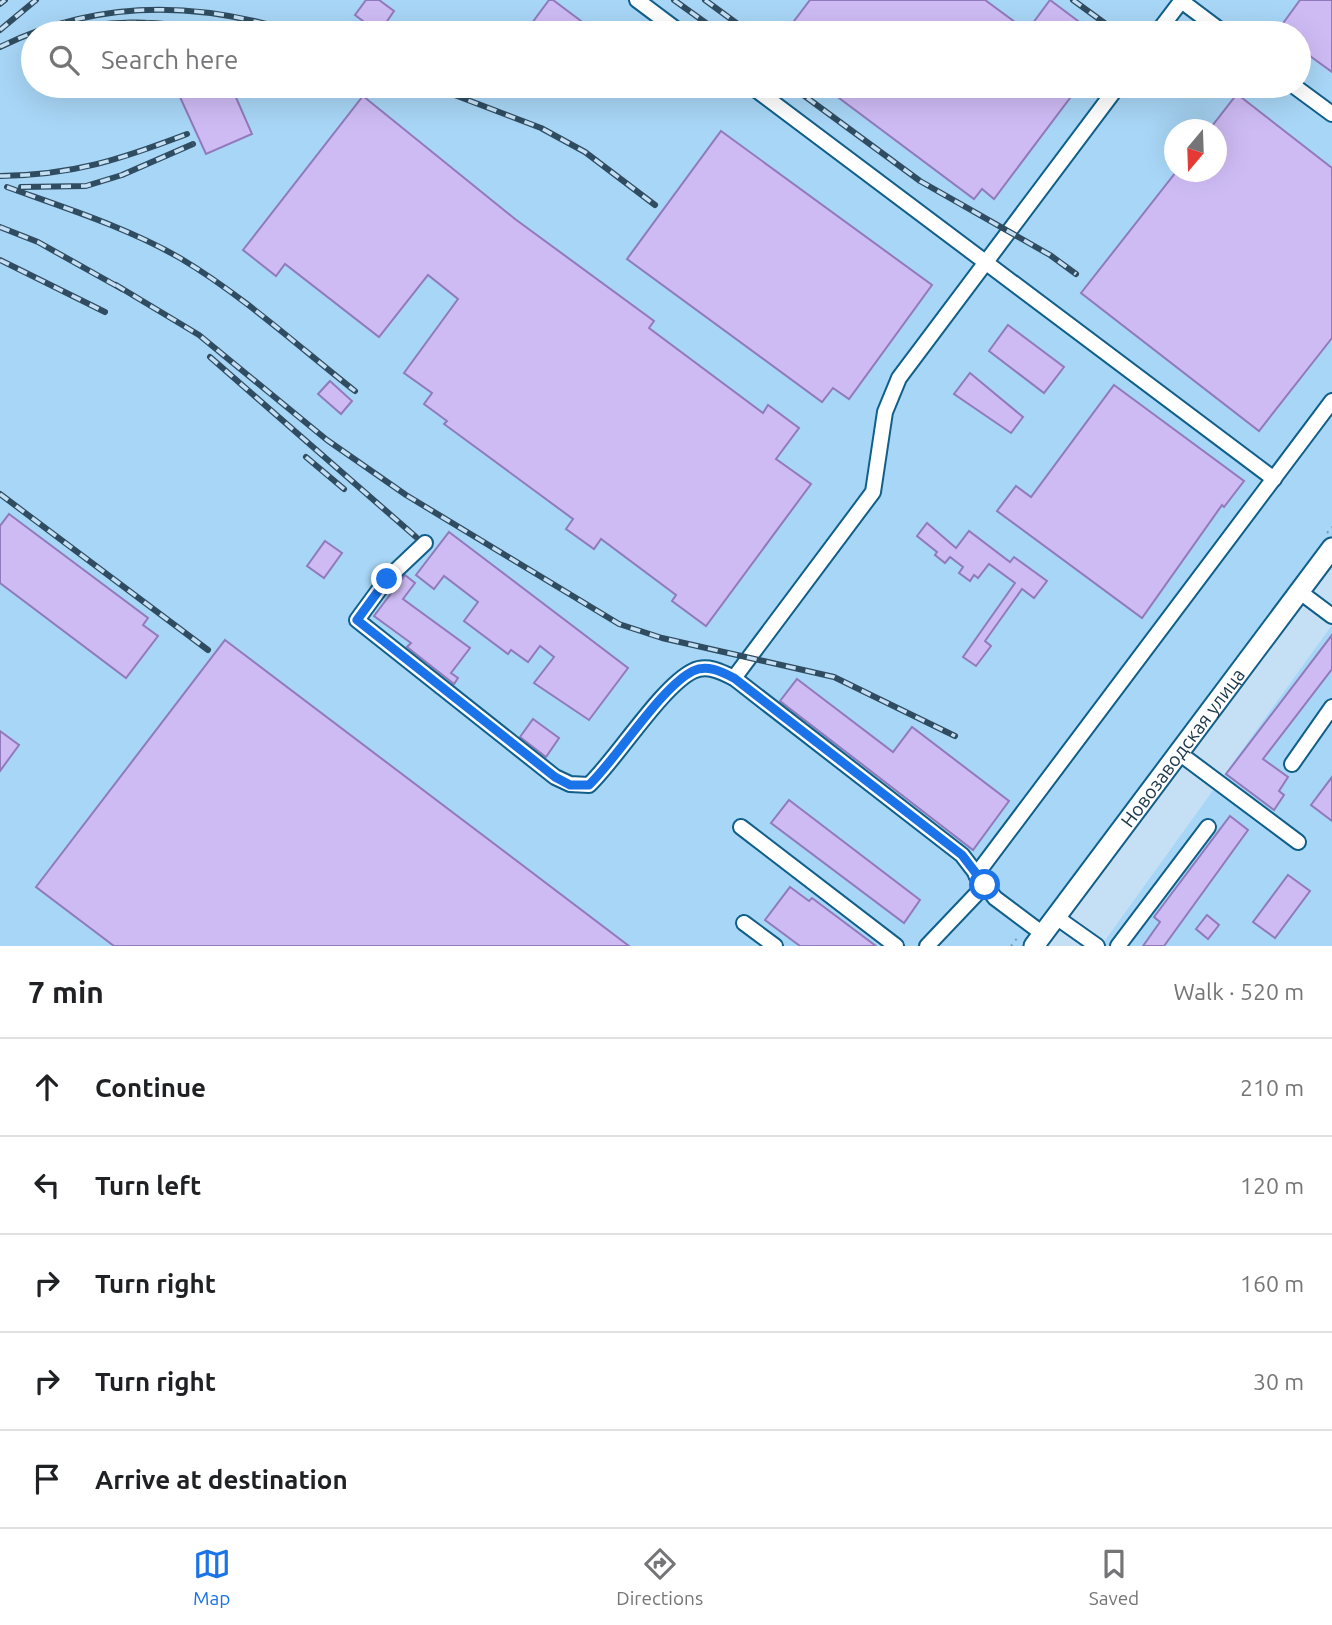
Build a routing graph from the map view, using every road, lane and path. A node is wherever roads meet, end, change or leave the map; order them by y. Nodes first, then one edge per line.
1 (637, 0) edge
2 (1181, 0) edge
3 (665, 21) edge
4 (1166, 21) edge
5 (1208, 21) edge
6 (767, 98) edge
7 (1109, 98) edge
8 (1310, 98) edge
9 (1332, 114) edge
10 (986, 262) junction
11 (1332, 401) edge
12 (1274, 479) junction
13 (425, 543) dead end
14 (1332, 548) edge
15 (1300, 592) junction
16 (1332, 616) edge
17 (734, 678) junction
18 (1332, 707) edge
19 (1179, 753) junction
20 (1292, 764) dead end
21 (741, 827) dead end
22 (1208, 827) dead end
23 (1298, 842) dead end
24 (980, 880) junction
25 (1056, 917) junction
26 (744, 923) dead end
27 (1032, 939) edge
28 (775, 946) edge
29 (896, 946) edge
30 (927, 946) edge
31 (1012, 946) edge
32 (1097, 946) edge
33 (1118, 946) edge

1 - 3 lane
2 - 4 lane
2 - 5 lane
6 - 10 lane
7 - 10 lane
8 - 9 lane
10 - 12 lane
10 - 17 lane
11 - 12 lane
12 - 24 lane
13 - 17 lane
14 - 15 main road, Новозаводская улица
15 - 16 lane
15 - 19 main road, Новозаводская улица
17 - 24 lane
18 - 20 lane
19 - 23 lane
19 - 25 main road, Новозаводская улица
21 - 29 lane
22 - 33 lane
24 - 27 lane
24 - 30 lane
25 - 27 main road, Новозаводская улица
25 - 32 lane
26 - 28 lane
27 - 31 path

